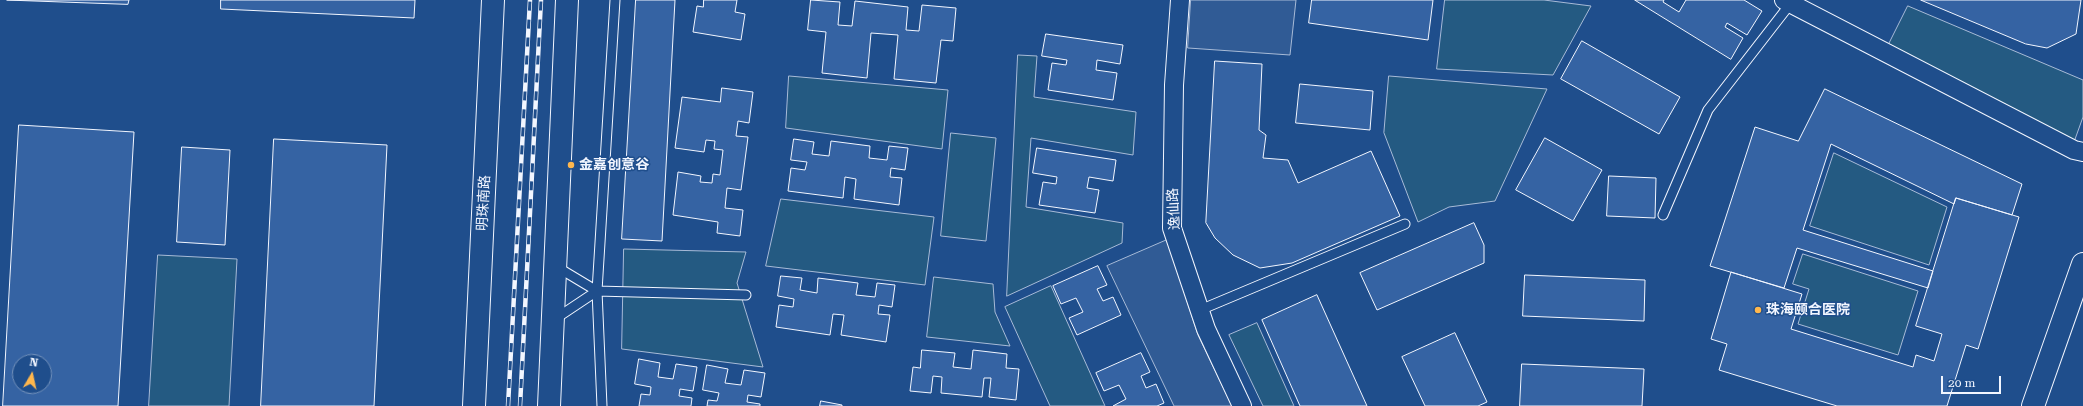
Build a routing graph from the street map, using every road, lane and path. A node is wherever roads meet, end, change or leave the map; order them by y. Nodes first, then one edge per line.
1 (493, 0) edge
2 (567, 0) edge
3 (615, 0) edge
4 (1180, 0) edge
5 (1788, 2) edge
6 (2083, 152) edge
7 (1663, 215) dead end
8 (1405, 224) dead end
9 (2083, 264) edge
10 (556, 267) junction
11 (597, 291) junction
12 (746, 295) dead end
13 (1200, 310) junction
14 (553, 320) junction
15 (474, 406) edge
16 (549, 406) edge
17 (602, 406) edge
18 (1242, 406) edge
19 (2033, 406) edge

1 - 15 main road, 明珠南路
2 - 10 main road
3 - 11 lane
4 - 13 street, 逸仙路
5 - 6 street
5 - 7 lane
8 - 13 lane
9 - 19 main road
10 - 11 lane
10 - 14 main road
11 - 12 lane
11 - 14 lane
11 - 17 lane
13 - 18 street, 逸仙路
14 - 16 main road

